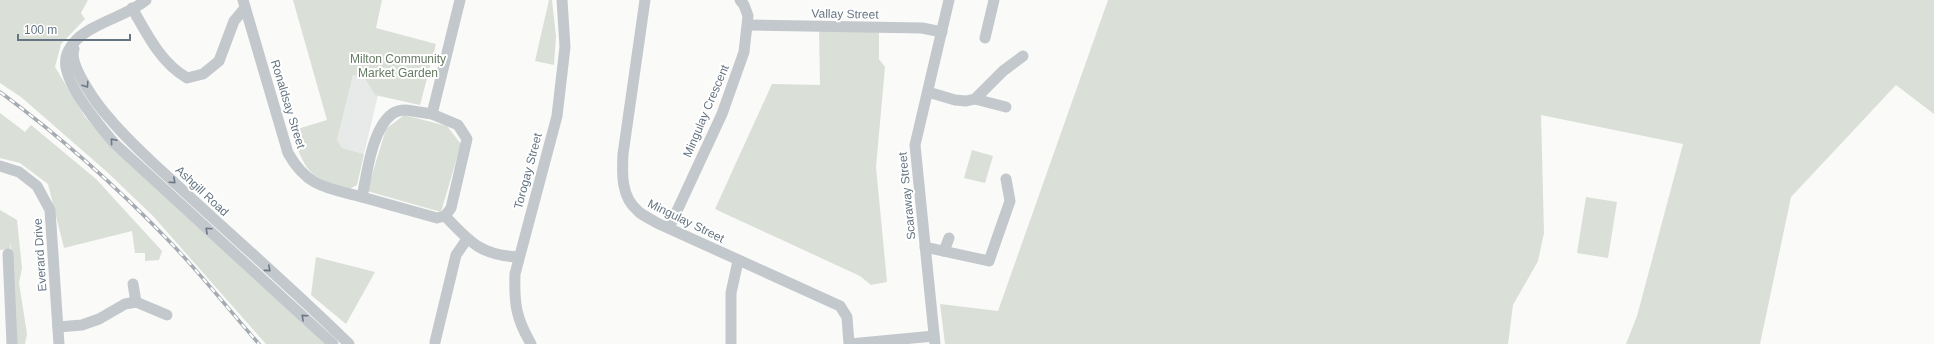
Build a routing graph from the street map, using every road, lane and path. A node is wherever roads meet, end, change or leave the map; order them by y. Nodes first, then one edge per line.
1 (146, 0) edge
2 (460, 0) edge
3 (562, 0) edge
4 (645, 0) edge
5 (740, 0) edge
6 (949, 0) edge
7 (994, 0) edge
8 (244, 4) edge
9 (132, 8) junction
10 (748, 25) junction
11 (942, 32) junction
12 (79, 37) junction
13 (985, 38) dead end
14 (1023, 56) dead end
15 (928, 92) junction
16 (975, 99) junction
17 (1006, 107) dead end
18 (432, 114) junction
19 (0, 166) edge
20 (1006, 179) dead end
21 (362, 197) junction
22 (445, 216) junction
23 (668, 228) junction
24 (949, 238) dead end
25 (467, 239) junction
26 (926, 247) junction
27 (944, 251) junction
28 (8, 254) dead end
29 (518, 257) junction
30 (738, 261) junction
31 (133, 284) dead end
32 (136, 302) junction
33 (168, 315) dead end
34 (58, 327) junction
35 (935, 340) edge
36 (435, 342) dead end
37 (12, 344) edge
38 (59, 344) edge
39 (333, 344) edge
40 (349, 344) edge
41 (530, 344) edge
42 (731, 344) edge
43 (850, 344) edge

1 - 9 street, Ashgill Road
2 - 18 street
3 - 29 street, Torogay Street
4 - 23 street, Mingulay Street
5 - 10 street, Mingulay Crescent
6 - 11 street, Scaraway Street
7 - 13 street
8 - 9 street
8 - 21 street, Ronaldsay Street
9 - 12 street, Ashgill Road
10 - 11 street, Vallay Street
10 - 23 street, Mingulay Crescent
11 - 15 street, Scaraway Street
39 -> 12 street, Ashgill Road
12 -> 40 street, Ashgill Road
14 - 16 street
15 - 16 street
15 - 26 street, Scaraway Street
16 - 17 street
18 - 21 street
18 - 22 street
19 - 34 street, Everard Drive
20 - 27 street
21 - 22 street
22 - 25 street
23 - 30 street, Mingulay Street
24 - 27 street
25 - 29 street
25 - 36 street
26 - 27 street
26 - 35 street, Scaraway Street
28 - 37 street
29 - 41 street, Torogay Street
30 - 42 street
30 - 43 street, Mingulay Street
31 - 32 street
32 - 33 street
32 - 34 street
34 - 38 street, Everard Drive
35 - 43 street

